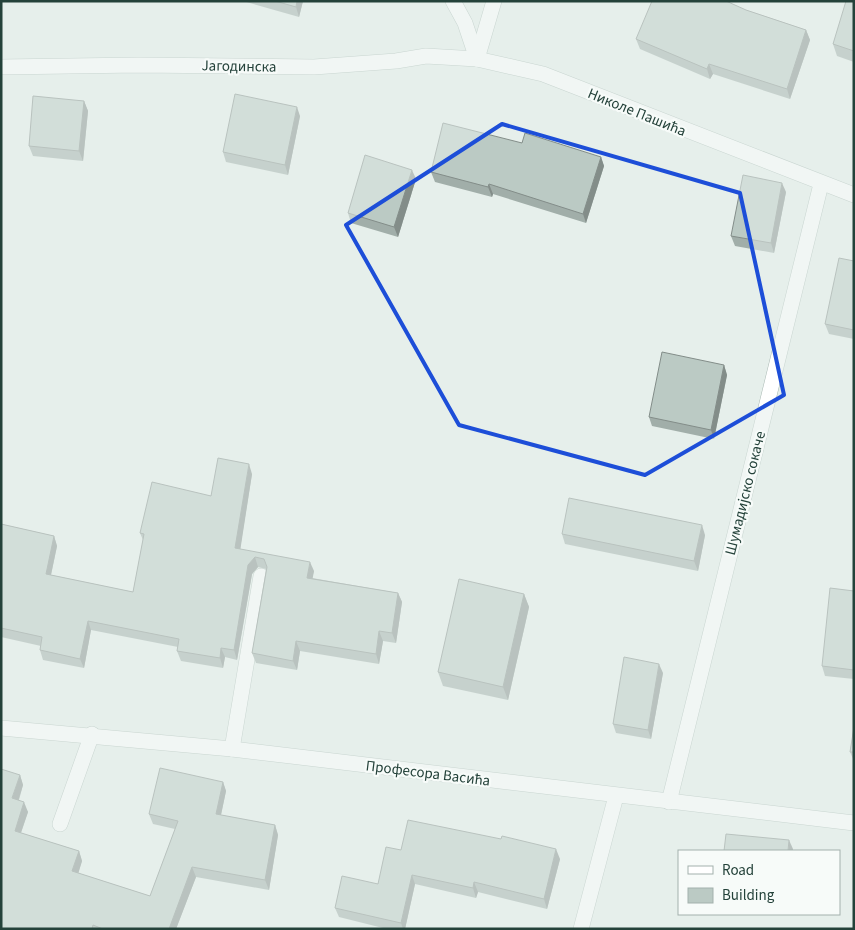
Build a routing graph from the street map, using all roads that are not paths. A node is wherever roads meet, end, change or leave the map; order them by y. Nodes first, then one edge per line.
1 (453, 1) edge
2 (494, 1) edge
3 (477, 59) junction
4 (1, 67) edge
5 (821, 184) junction
6 (854, 195) edge
7 (260, 576) edge
8 (1, 728) edge
9 (92, 734) junction
10 (232, 749) junction
11 (616, 796) junction
12 (669, 802) junction
13 (854, 822) edge
14 (60, 824) dead end
15 (580, 929) edge

1 - 3 street
2 - 3 street
3 - 4 street, Јагодинска
3 - 5 street, Николе Пашића
5 - 6 street, Николе Пашића
5 - 12 street, Шумадијско сокаче
7 - 10 street
8 - 9 street, Професора Васића
9 - 10 street, Професора Васића
9 - 14 street
10 - 11 street, Професора Васића
11 - 12 street, Професора Васића
11 - 15 street
12 - 13 street, Професора Васића

